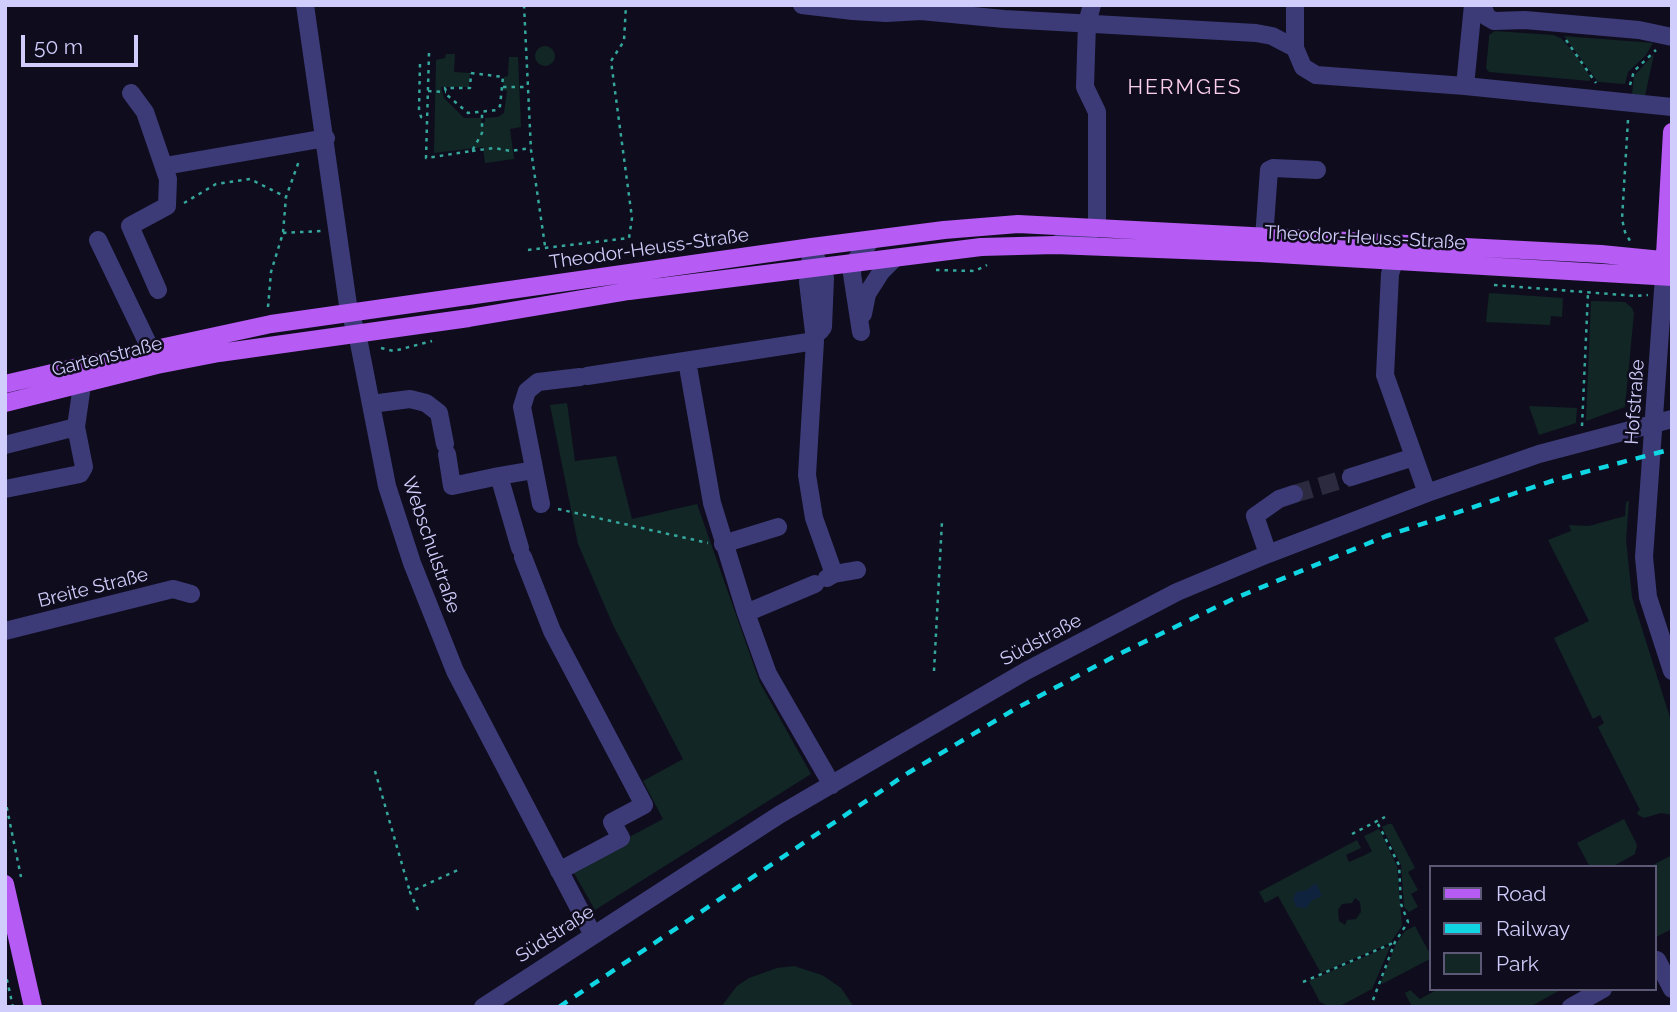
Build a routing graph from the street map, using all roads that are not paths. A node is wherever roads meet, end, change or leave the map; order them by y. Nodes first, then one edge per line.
1 (305, 5) edge
2 (802, 5) edge
3 (1092, 5) edge
4 (1295, 5) edge
5 (1473, 5) edge
6 (1482, 5) edge
7 (853, 8) edge
8 (1087, 23) junction
9 (1667, 42) edge
10 (1295, 48) junction
11 (1465, 86) junction
12 (131, 93) dead end
13 (1672, 107) edge
14 (1672, 132) edge
15 (326, 138) junction
16 (165, 166) junction
17 (1317, 170) dead end
18 (1097, 228) junction
19 (1265, 238) junction
20 (98, 240) dead end
21 (871, 240) junction
22 (1055, 245) junction
23 (812, 247) junction
24 (895, 258) junction
25 (1394, 261) junction
26 (853, 264) junction
27 (814, 269) junction
28 (1668, 269) edge
29 (158, 290) dead end
30 (350, 309) junction
31 (358, 337) junction
32 (815, 341) junction
33 (215, 345) junction
34 (151, 350) junction
35 (687, 361) junction
36 (5, 384) edge
37 (82, 385) junction
38 (5, 403) edge
39 (371, 404) junction
40 (1663, 421) edge
41 (76, 427) junction
42 (5, 444) edge
43 (1414, 457) junction
44 (534, 470) junction
45 (499, 476) junction
46 (1351, 477) tunnel mouth
47 (5, 489) edge
48 (1294, 494) tunnel mouth
49 (1427, 494) junction
50 (541, 504) road end
51 (778, 527) dead end
52 (723, 544) junction
53 (1268, 554) junction
54 (857, 570) dead end
55 (825, 579) junction
56 (191, 594) dead end
57 (746, 613) junction
58 (5, 631) edge
59 (1672, 671) edge
60 (832, 785) junction
61 (559, 871) junction
62 (5, 884) edge
63 (593, 934) junction
64 (1661, 957) edge
65 (1672, 989) edge
66 (1599, 991) edge
67 (33, 1007) edge
68 (482, 1007) edge
69 (1571, 1007) edge

1 - 15 street, Webschulstraße
2 - 7 street
3 - 8 street
4 - 10 street
5 - 11 street
6 - 9 street
7 - 8 street
8 - 10 street
8 - 18 street
10 - 11 street
11 - 13 street
12 - 16 street
14 - 28 main road, Hofstraße
15 - 16 street
15 - 30 street, Webschulstraße
16 - 29 street
17 - 19 street
18 - 19 main road, Theodor-Heuss-Straße
18 - 21 main road, Theodor-Heuss-Straße
18 - 22 street, Theodor-Heuss-Straße
19 - 28 main road, Theodor-Heuss-Straße
20 - 34 street, Gartenstraße
21 - 23 main road, Theodor-Heuss-Straße
21 - 26 street
22 - 24 main road, Theodor-Heuss-Straße
22 - 25 main road, Theodor-Heuss-Straße
23 - 27 street
23 - 30 main road, Theodor-Heuss-Straße
24 - 26 main road, Theodor-Heuss-Straße
24 - 26 street
25 - 28 main road, Theodor-Heuss-Straße
25 - 43 street
26 - 27 main road, Theodor-Heuss-Straße
27 - 31 main road, Theodor-Heuss-Straße
27 - 32 street
28 - 40 street, Hofstraße
30 - 31 street, Webschulstraße
30 - 33 main road, Theodor-Heuss-Straße
31 - 33 main road, Theodor-Heuss-Straße
31 - 39 street, Webschulstraße
32 - 35 street
32 - 55 street
33 - 34 main road, Gartenstraße
33 - 37 main road, Gartenstraße
34 - 36 main road, Gartenstraße
35 - 44 street
35 - 52 street
37 - 38 main road, Gartenstraße
37 - 41 street
39 - 45 street
39 - 61 street, Webschulstraße
40 - 49 street, Südstraße
40 - 59 street, Hofstraße
41 - 42 street
41 - 47 street
43 - 46 street
43 - 49 street
44 - 45 street
44 - 50 street
45 - 61 street
48 - 53 street
49 - 53 street, Südstraße
51 - 52 street
52 - 57 street
53 - 60 street, Südstraße
54 - 55 street
55 - 57 street
56 - 58 street, Breite Straße
57 - 60 street
60 - 63 street, Südstraße
61 - 63 street, Webschulstraße
62 - 67 main road
63 - 68 street, Südstraße
64 - 65 street
66 - 69 street

